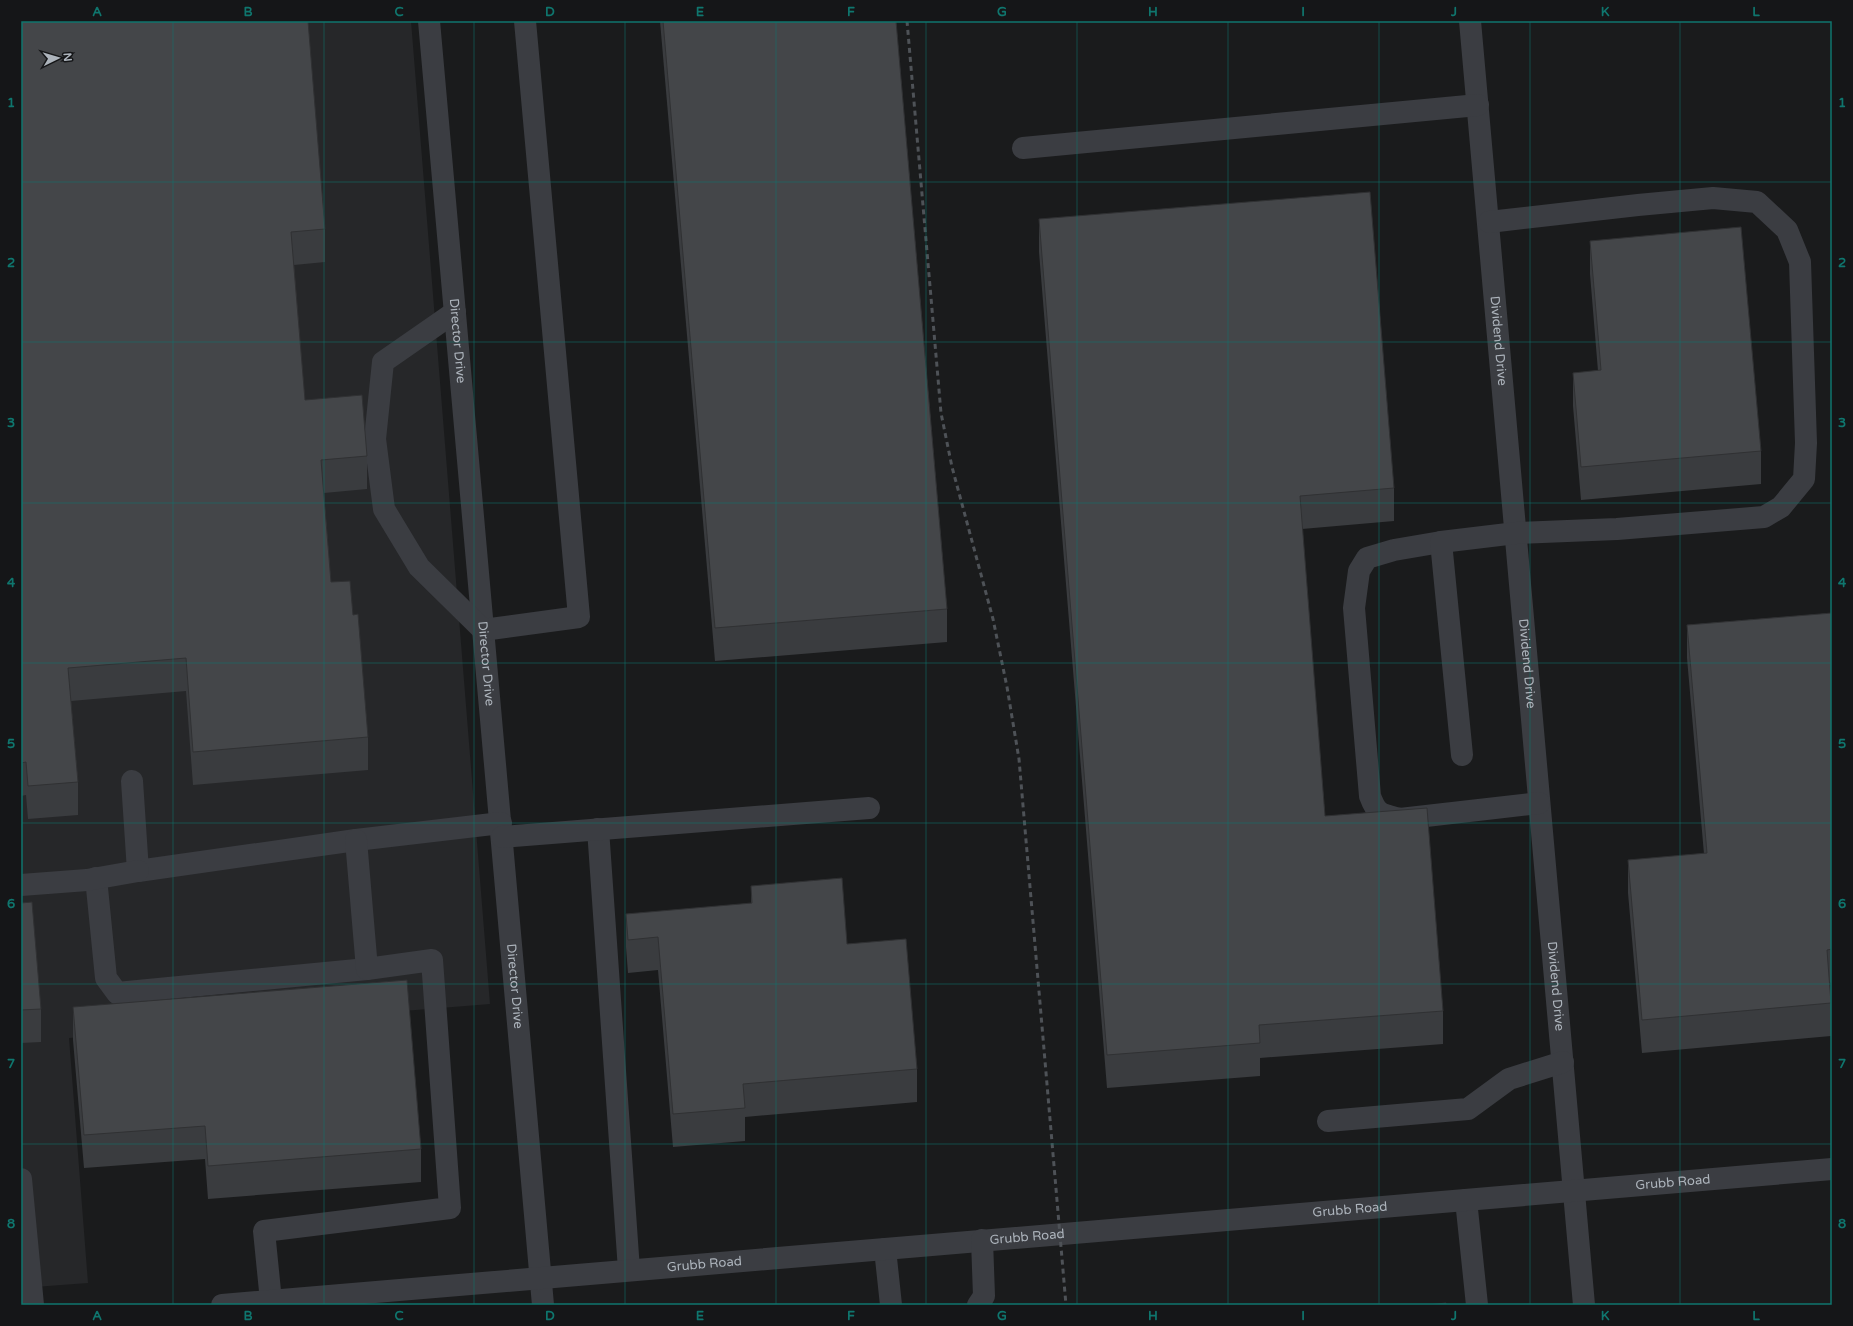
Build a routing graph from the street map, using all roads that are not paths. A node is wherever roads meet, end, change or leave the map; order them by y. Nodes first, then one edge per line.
1 (429, 21) edge
2 (525, 21) edge
3 (1470, 21) edge
4 (1478, 105) junction
5 (1024, 148) dead end
6 (1489, 222) junction
7 (455, 312) junction
8 (1516, 533) junction
9 (1441, 542) junction
10 (483, 630) junction
11 (1462, 755) dead end
12 (132, 781) dead end
13 (1539, 803) junction
14 (868, 808) dead end
15 (598, 829) junction
16 (501, 830) junction
17 (356, 840) junction
18 (138, 871) junction
19 (96, 878) junction
20 (21, 885) edge
21 (367, 969) junction
22 (1563, 1062) junction
23 (1328, 1121) dead end
24 (1832, 1169) edge
25 (21, 1179) edge
26 (1574, 1191) junction
27 (1466, 1200) junction
28 (982, 1240) junction
29 (885, 1249) junction
30 (25, 1258) edge
31 (629, 1270) junction
32 (541, 1278) junction
33 (271, 1301) junction
34 (33, 1305) edge
35 (222, 1305) edge
36 (543, 1305) edge
37 (891, 1305) edge
38 (978, 1305) edge
39 (1477, 1305) edge
40 (1584, 1305) edge

1 - 7 street, Director Drive
2 - 10 street
3 - 4 street, Dividend Drive
4 - 5 street
4 - 6 street, Dividend Drive
6 - 8 street, Dividend Drive
6 - 8 street
7 - 10 street, Director Drive
7 - 10 street
8 - 9 street
8 - 13 street, Dividend Drive
9 - 11 street
9 - 13 street
10 - 16 street, Director Drive
12 - 18 street
13 - 22 street, Dividend Drive
14 - 15 street
15 - 16 street
15 - 31 street
16 - 17 street
16 - 32 street, Director Drive
17 - 18 street
17 - 21 street
18 - 19 street
19 - 20 street
19 - 21 street
21 - 33 street
22 - 23 street
22 - 26 street, Dividend Drive
24 - 26 street, Grubb Road
25 - 30 street
26 - 27 street, Grubb Road
26 - 40 street, Dividend Drive
27 - 28 street, Grubb Road
27 - 39 street
28 - 29 street, Grubb Road
28 - 38 street
29 - 31 street, Grubb Road
29 - 37 street
30 - 34 street
31 - 32 street, Grubb Road
32 - 33 street, Grubb Road
32 - 36 street, Director Drive
33 - 35 street, Grubb Road

